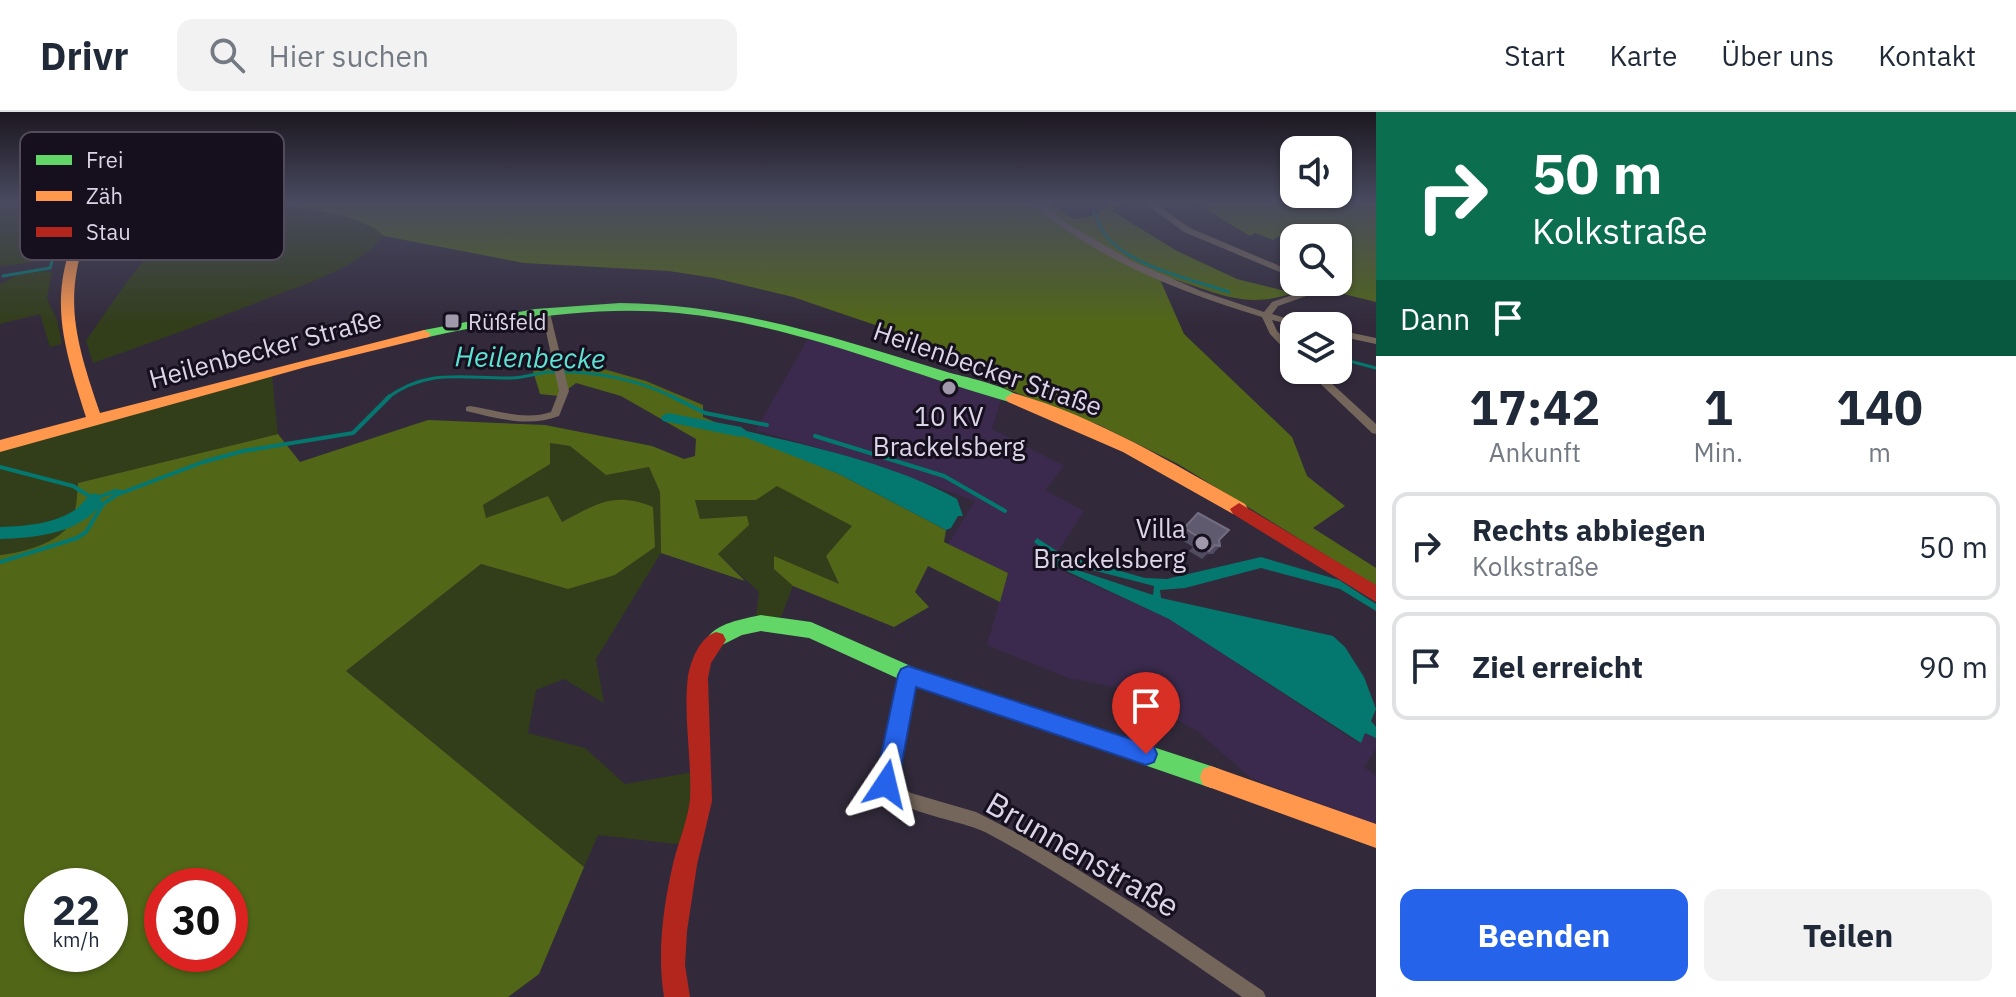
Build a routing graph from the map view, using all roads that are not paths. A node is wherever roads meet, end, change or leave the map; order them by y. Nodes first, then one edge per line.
1 (1090, 242) edge
2 (1216, 242) edge
3 (71, 260) edge
4 (1280, 269) edge
5 (1298, 296) edge
6 (546, 313) junction
7 (1266, 315) junction
8 (1280, 319) edge
9 (1352, 336) edge
10 (1280, 339) edge
11 (1376, 341) edge
12 (1326, 384) edge
13 (470, 409) dead end
14 (95, 421) junction
15 (1376, 430) edge
16 (0, 446) edge
17 (1376, 594) edge
18 (908, 675) junction
19 (1376, 836) edge
20 (677, 997) edge
21 (1257, 997) edge

1 - 7 street
2 - 4 street
3 - 14 main road
5 - 7 street
6 - 13 street
6 - 14 main road, Heilenbecker Straße
6 - 17 main road, Heilenbecker Straße
7 - 8 street
7 - 10 street
9 - 11 street
12 - 15 street
14 - 16 main road, Heilenbecker Straße
18 - 19 main road
18 - 20 main road
18 - 21 street, Brunnenstraße

